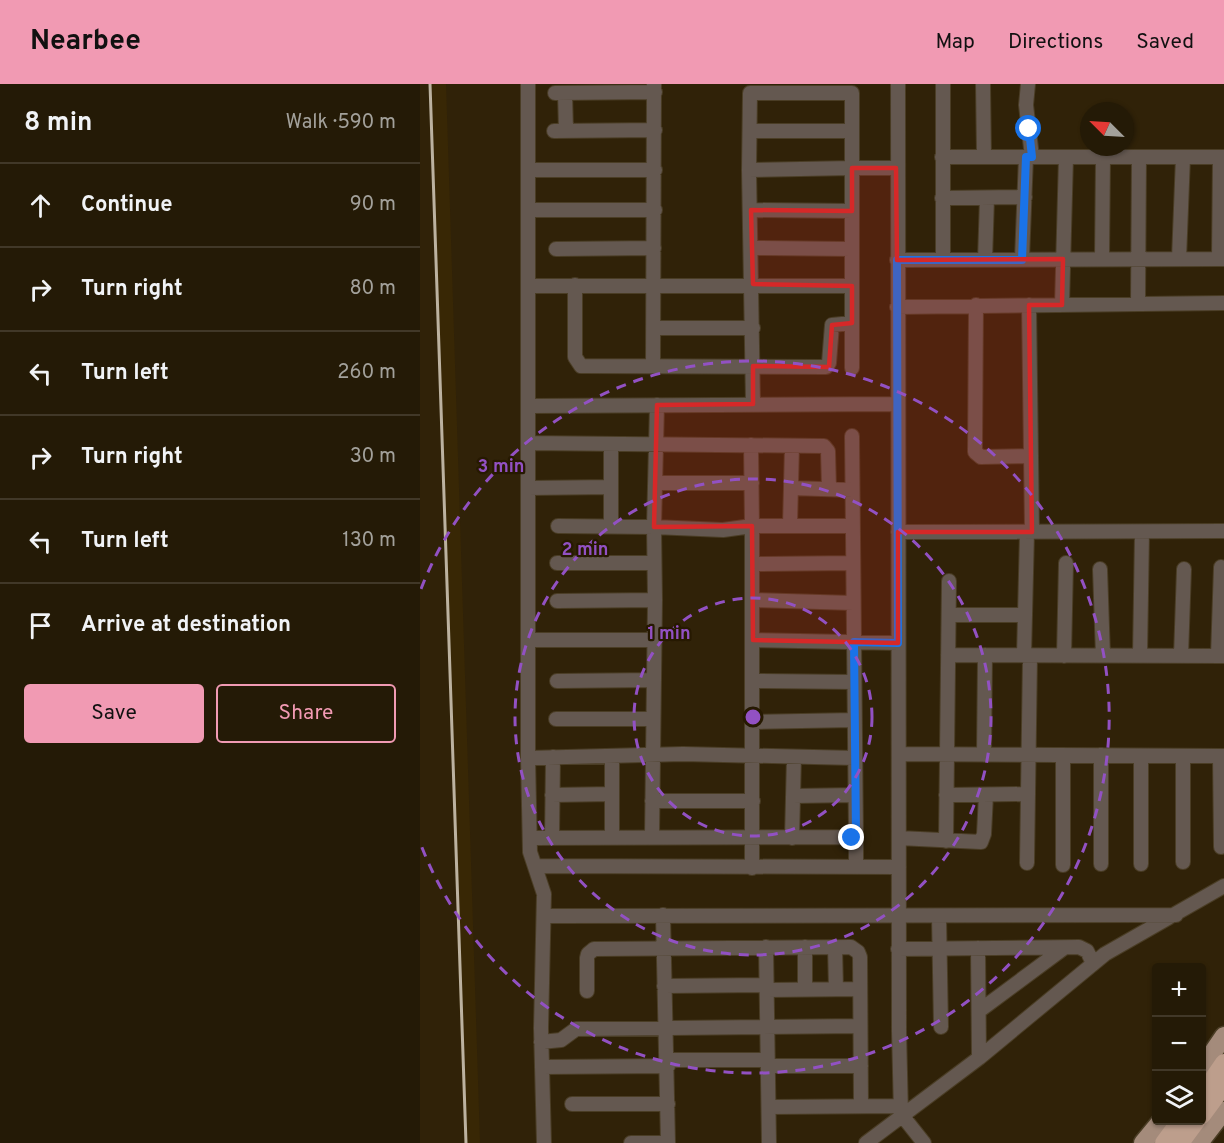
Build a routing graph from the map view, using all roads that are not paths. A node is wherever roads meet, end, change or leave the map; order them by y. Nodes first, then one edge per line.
1 (528, 84) edge
2 (898, 84) edge
3 (944, 84) edge
4 (983, 84) edge
5 (1028, 84) edge
6 (655, 88) edge
7 (750, 88) edge
8 (852, 88) edge
9 (655, 130) junction
10 (850, 130) junction
11 (750, 131) junction
12 (942, 157) junction
13 (984, 157) junction
14 (1029, 157) junction
15 (1066, 157) junction
16 (1103, 157) junction
17 (1139, 157) junction
18 (1183, 157) junction
19 (1222, 157) edge
20 (852, 168) junction
21 (896, 168) junction
22 (528, 170) junction
23 (655, 170) junction
24 (749, 170) junction
25 (942, 198) junction
26 (987, 198) junction
27 (1025, 198) junction
28 (528, 210) junction
29 (655, 210) junction
30 (751, 210) junction
31 (852, 211) junction
32 (654, 248) junction
33 (752, 248) junction
34 (556, 249) dead end
35 (851, 249) junction
36 (1102, 259) junction
37 (1139, 259) junction
38 (1179, 259) junction
39 (1221, 259) edge
40 (897, 260) junction
41 (943, 260) junction
42 (985, 260) junction
43 (1022, 260) junction
44 (1063, 260) junction
45 (753, 284) junction
46 (575, 285) junction
47 (654, 285) junction
48 (528, 286) junction
49 (852, 286) junction
50 (1224, 303) edge
51 (1138, 304) junction
52 (976, 305) junction
53 (1029, 305) junction
54 (1062, 305) junction
55 (897, 307) junction
56 (852, 323) junction
57 (653, 328) junction
58 (753, 328) junction
59 (653, 366) junction
60 (753, 366) junction
61 (852, 368) dead end
62 (753, 404) junction
63 (898, 404) junction
64 (657, 405) junction
65 (529, 406) junction
66 (852, 436) dead end
67 (528, 443) junction
68 (656, 443) junction
69 (611, 444) junction
70 (751, 445) junction
71 (792, 446) junction
72 (1031, 456) junction
73 (655, 483) junction
74 (752, 483) junction
75 (611, 487) junction
76 (528, 488) junction
77 (791, 488) junction
78 (829, 489) junction
79 (852, 490) junction
80 (790, 525) junction
81 (558, 526) dead end
82 (611, 526) junction
83 (752, 526) junction
84 (852, 526) junction
85 (654, 527) junction
86 (1224, 531) edge
87 (898, 532) junction
88 (1029, 532) junction
89 (1142, 532) junction
90 (557, 563) dead end
91 (654, 563) junction
92 (852, 563) junction
93 (1066, 563) dead end
94 (752, 564) junction
95 (1221, 567) dead end
96 (1100, 569) dead end
97 (1184, 569) dead end
98 (949, 581) dead end
99 (656, 600) junction
100 (753, 600) junction
101 (557, 602) dead end
102 (853, 603) junction
103 (949, 615) junction
104 (1025, 615) junction
105 (529, 640) junction
106 (655, 640) junction
107 (753, 640) junction
108 (854, 642) junction
109 (898, 643) junction
110 (948, 655) junction
111 (985, 656) junction
112 (1027, 656) junction
113 (1064, 656) junction
114 (1103, 656) junction
115 (1140, 656) junction
116 (1181, 656) junction
117 (1221, 656) edge
118 (654, 680) junction
119 (557, 681) dead end
120 (753, 681) junction
121 (854, 682) junction
122 (556, 718) dead end
123 (653, 719) junction
124 (854, 720) junction
125 (753, 722) junction
126 (899, 754) junction
127 (947, 754) junction
128 (984, 755) junction
129 (1029, 755) junction
130 (1064, 755) junction
131 (1101, 755) junction
132 (612, 756) junction
133 (652, 756) junction
134 (752, 756) junction
135 (1142, 756) junction
136 (1183, 756) junction
137 (1222, 756) edge
138 (794, 757) junction
139 (528, 758) junction
140 (553, 758) junction
141 (855, 758) junction
142 (612, 794) junction
143 (1028, 794) junction
144 (552, 795) junction
145 (855, 795) junction
146 (946, 795) junction
147 (986, 795) junction
148 (793, 796) junction
149 (652, 801) junction
150 (753, 801) junction
151 (552, 837) junction
152 (612, 837) junction
153 (652, 837) junction
154 (752, 837) junction
155 (856, 837) junction
156 (531, 838) junction
157 (792, 838) junction
158 (899, 838) junction
159 (946, 841) junction
160 (1221, 847) dead end
161 (1183, 862) dead end
162 (1027, 863) dead end
163 (1101, 864) dead end
164 (1141, 864) dead end
165 (1063, 865) dead end
166 (535, 866) junction
167 (856, 867) junction
168 (899, 867) junction
169 (752, 868) junction
170 (1224, 886) edge
171 (663, 915) junction
172 (1176, 915) junction
173 (544, 916) junction
174 (897, 917) junction
175 (939, 917) junction
176 (766, 947) junction
177 (805, 947) junction
178 (835, 947) junction
179 (663, 948) junction
180 (978, 948) junction
181 (1064, 948) junction
182 (898, 949) junction
183 (939, 949) junction
184 (1093, 963) junction
185 (664, 986) junction
186 (767, 987) junction
187 (805, 989) junction
188 (836, 989) junction
189 (860, 989) junction
190 (588, 991) dead end
191 (979, 1011) junction
192 (860, 1026) junction
193 (767, 1027) junction
194 (940, 1027) dead end
195 (666, 1028) junction
196 (1224, 1036) edge
197 (541, 1042) junction
198 (979, 1058) junction
199 (1206, 1062) edge
200 (667, 1063) junction
201 (768, 1063) junction
202 (1224, 1063) edge
203 (861, 1066) junction
204 (542, 1067) junction
205 (1224, 1085) edge
206 (1206, 1089) edge
207 (572, 1104) dead end
208 (668, 1104) junction
209 (861, 1106) junction
210 (769, 1107) junction
211 (901, 1110) junction
212 (1206, 1110) edge
213 (1224, 1111) edge
214 (1158, 1125) edge
215 (1177, 1125) edge
216 (1193, 1125) edge
217 (544, 1143) edge
218 (631, 1143) edge
219 (668, 1143) edge
220 (769, 1143) edge
221 (866, 1143) edge
222 (924, 1143) edge
223 (1143, 1143) edge
224 (1164, 1143) edge
225 (1180, 1143) edge
226 (1199, 1143) edge

1 - 22 street
2 - 21 street
3 - 12 street
4 - 13 street
5 - 14 street
6 - 9 street
6 - 9 street
7 - 8 street
7 - 11 street
8 - 10 street
9 - 23 street
10 - 11 street
10 - 20 street
11 - 24 street
12 - 13 street
12 - 25 street
13 - 14 street
14 - 15 street
14 - 27 street
15 - 16 street
15 - 44 street
16 - 17 street
16 - 36 street
17 - 18 street
17 - 37 street
18 - 19 street
18 - 38 street
19 - 39 street
20 - 21 street
20 - 24 street
20 - 31 street
21 - 40 street
22 - 23 street
22 - 28 street
23 - 29 street
24 - 30 street
25 - 26 street
25 - 41 street
26 - 27 street
26 - 42 street
27 - 43 street
28 - 29 street
28 - 48 street
29 - 32 street
30 - 31 street
30 - 33 street
31 - 35 street
32 - 34 street
32 - 47 street
33 - 35 street
33 - 45 street
35 - 49 street
36 - 37 street
36 - 44 street
37 - 38 street
37 - 51 street
38 - 39 street
40 - 41 street
40 - 55 street
41 - 42 street
42 - 43 street
43 - 44 street
44 - 54 street
45 - 47 street
45 - 49 street
45 - 58 street
46 - 47 street
46 - 48 street
46 - 59 street
47 - 57 street
48 - 65 street
49 - 56 street
50 - 51 street
51 - 54 street
52 - 53 street
52 - 55 street
52 - 72 street
53 - 54 street
53 - 72 street
55 - 63 street
56 - 60 street
56 - 61 street
57 - 58 street
57 - 59 street
58 - 60 street
59 - 60 street
60 - 62 street
62 - 63 street
62 - 64 street
63 - 87 street
64 - 65 street
64 - 68 street
65 - 67 street
66 - 79 street
67 - 69 street
67 - 76 street
68 - 69 street
68 - 70 street
68 - 73 street
69 - 75 street
70 - 71 street
70 - 74 street
71 - 77 street
71 - 78 street
72 - 88 street
73 - 74 street
73 - 85 street
74 - 83 street
75 - 76 street
75 - 82 street
76 - 105 street
77 - 78 street
77 - 80 street
78 - 79 street
79 - 84 street
80 - 83 street
80 - 84 street
81 - 82 street
82 - 85 street
83 - 85 street
83 - 94 street
84 - 92 street
85 - 91 street
86 - 89 street
87 - 88 street
87 - 109 street
88 - 89 street
88 - 104 street
89 - 115 street
90 - 91 street
91 - 99 street
92 - 94 street
92 - 102 street
93 - 113 street
94 - 100 street
95 - 117 street
96 - 114 street
97 - 116 street
98 - 103 street
99 - 101 street
99 - 106 street
100 - 102 street
100 - 107 street
102 - 108 street
103 - 104 street
103 - 110 street
104 - 112 street
105 - 106 street
105 - 139 street
106 - 118 street
107 - 108 street
107 - 120 street
108 - 109 street
108 - 121 street
109 - 126 street
110 - 111 street
110 - 127 street
111 - 112 street
111 - 128 street
112 - 113 street
112 - 129 street
113 - 114 street
114 - 115 street
115 - 116 street
116 - 117 street
118 - 119 street
118 - 123 street
120 - 121 street
120 - 125 street
121 - 124 street
122 - 123 street
123 - 133 street
124 - 125 street
124 - 141 street
125 - 134 street
126 - 127 street
126 - 158 street
127 - 128 street
127 - 146 street
128 - 129 street
129 - 130 street
129 - 143 street
130 - 131 street
130 - 165 street
131 - 135 street
131 - 163 street
132 - 133 street
132 - 140 street
132 - 142 street
133 - 134 street
133 - 149 street
134 - 138 street
134 - 150 street
135 - 136 street
135 - 164 street
136 - 137 street
136 - 161 street
137 - 160 street
138 - 141 street
138 - 148 street
139 - 140 street
139 - 156 street
140 - 144 street
141 - 145 street
142 - 144 street
142 - 152 street
143 - 147 street
143 - 162 street
144 - 151 street
145 - 148 street
145 - 155 street
146 - 147 street
146 - 159 street
147 - 159 street
148 - 157 street
149 - 150 street
149 - 153 street
150 - 154 street
151 - 152 street
151 - 156 street
152 - 153 street
153 - 154 street
154 - 157 street
154 - 169 street
155 - 157 street
155 - 167 street
156 - 166 street
158 - 159 street
158 - 168 street
166 - 169 street
166 - 173 street
167 - 168 street
167 - 169 street
168 - 174 street
170 - 172 street
171 - 173 street
171 - 174 street
171 - 179 street
172 - 175 street
172 - 184 street
173 - 197 street
174 - 175 street
174 - 182 street
175 - 183 street
176 - 177 street
176 - 179 street
176 - 186 street
177 - 178 street
177 - 187 street
178 - 188 street
178 - 189 street
179 - 185 street
179 - 190 street
180 - 181 street
180 - 183 street
180 - 191 street
181 - 184 street
181 - 191 street
182 - 183 street
182 - 211 street
183 - 194 street
184 - 198 street
185 - 186 street
185 - 195 street
186 - 187 street
186 - 193 street
187 - 188 street
188 - 189 street
189 - 192 street
191 - 198 street
192 - 193 street
192 - 203 street
193 - 195 street
193 - 201 street
195 - 197 street
195 - 200 street
196 - 199 main road
197 - 204 street
198 - 211 street
200 - 201 street
200 - 204 street
200 - 208 street
201 - 203 street
201 - 210 street
202 - 206 highway
203 - 209 street
204 - 217 street
205 - 212 highway
207 - 208 street
208 - 219 street
209 - 210 street
209 - 211 street
210 - 220 street
211 - 221 street
211 - 222 street
213 - 226 main road
214 - 223 main road
215 - 224 highway
216 - 225 highway
218 - 219 street

